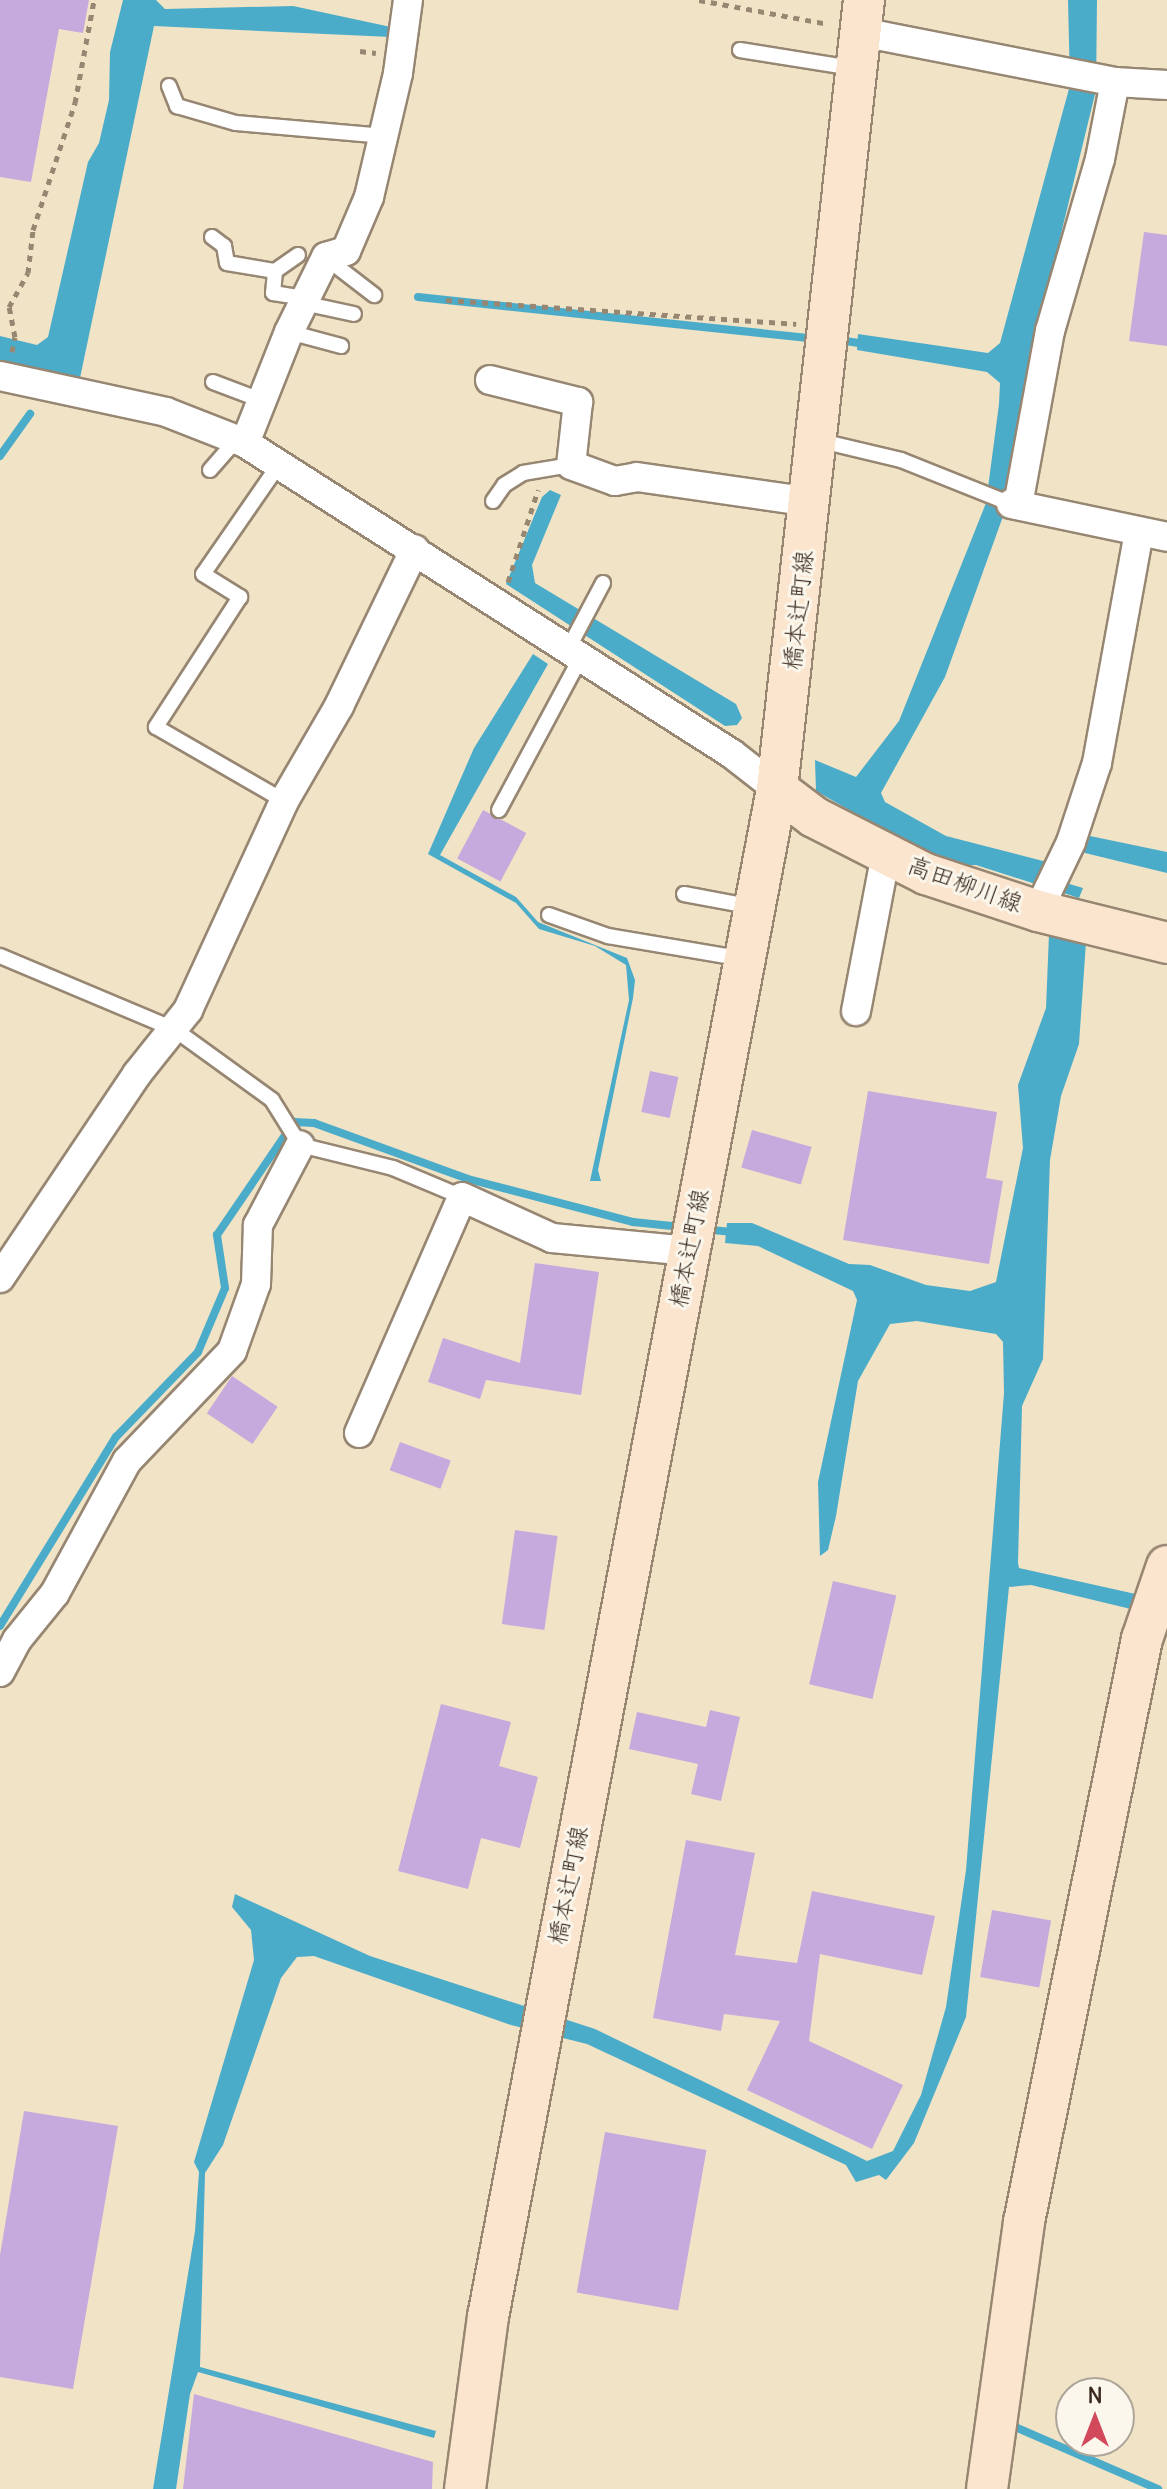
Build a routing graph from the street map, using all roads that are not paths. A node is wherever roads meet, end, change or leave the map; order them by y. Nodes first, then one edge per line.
1 (404, 20) edge
2 (855, 32) edge
3 (740, 50) dead end
4 (1107, 80) junction
5 (1167, 85) edge
6 (169, 86) dead end
7 (384, 136) junction
8 (212, 237) dead end
9 (331, 256) junction
10 (275, 271) junction
11 (374, 295) dead end
12 (304, 301) junction
13 (354, 314) dead end
14 (289, 332) junction
15 (341, 346) dead end
16 (0, 376) edge
17 (490, 380) dead end
18 (213, 382) dead end
19 (263, 401) junction
20 (817, 440) junction
21 (241, 441) junction
22 (280, 463) junction
23 (563, 466) junction
24 (210, 470) dead end
25 (493, 501) dead end
26 (810, 502) junction
27 (1014, 504) junction
28 (1153, 535) edge
29 (415, 549) junction
30 (603, 583) dead end
31 (574, 650) junction
32 (777, 789) junction
33 (284, 801) junction
34 (499, 810) dead end
35 (886, 854) junction
36 (684, 894) dead end
37 (1043, 902) junction
38 (757, 908) junction
39 (549, 915) dead end
40 (1167, 943) edge
41 (0, 956) edge
42 (745, 959) junction
43 (856, 1011) dead end
44 (174, 1029) junction
45 (300, 1145) junction
46 (462, 1197) junction
47 (689, 1251) junction
48 (0, 1278) edge
49 (359, 1433) dead end
50 (1167, 1566) edge
51 (0, 1672) edge
52 (465, 2489) edge
53 (987, 2489) edge

1 - 7 street
2 - 3 lane
2 - 4 street
2 - 20 main road, 橋本辻町線
4 - 5 street
4 - 27 street
6 - 7 lane
7 - 9 street
8 - 10 lane
9 - 10 lane
9 - 11 lane
9 - 12 street
10 - 12 lane
12 - 13 lane
12 - 14 street
14 - 15 lane
14 - 19 street
16 - 21 street
17 - 23 street
18 - 19 lane
19 - 21 street
20 - 26 main road, 橋本辻町線
20 - 27 lane
21 - 22 street
21 - 24 lane
22 - 29 street
22 - 33 lane
23 - 25 lane
23 - 26 street
26 - 32 main road, 橋本辻町線
27 - 28 street
28 - 37 street
29 - 31 street
29 - 33 street
30 - 31 lane
31 - 32 street
31 - 34 lane
32 - 35 main road, 高田柳川線
32 - 38 main road, 橋本辻町線
33 - 44 street
35 - 37 main road, 高田柳川線
35 - 43 street
36 - 38 lane
37 - 40 main road, 高田柳川線
38 - 42 main road, 橋本辻町線
39 - 42 lane
41 - 44 lane
42 - 47 main road, 橋本辻町線
44 - 45 lane
44 - 48 street
45 - 46 lane
45 - 51 street
46 - 47 street
46 - 49 street
47 - 52 main road, 橋本辻町線
50 - 53 main road

